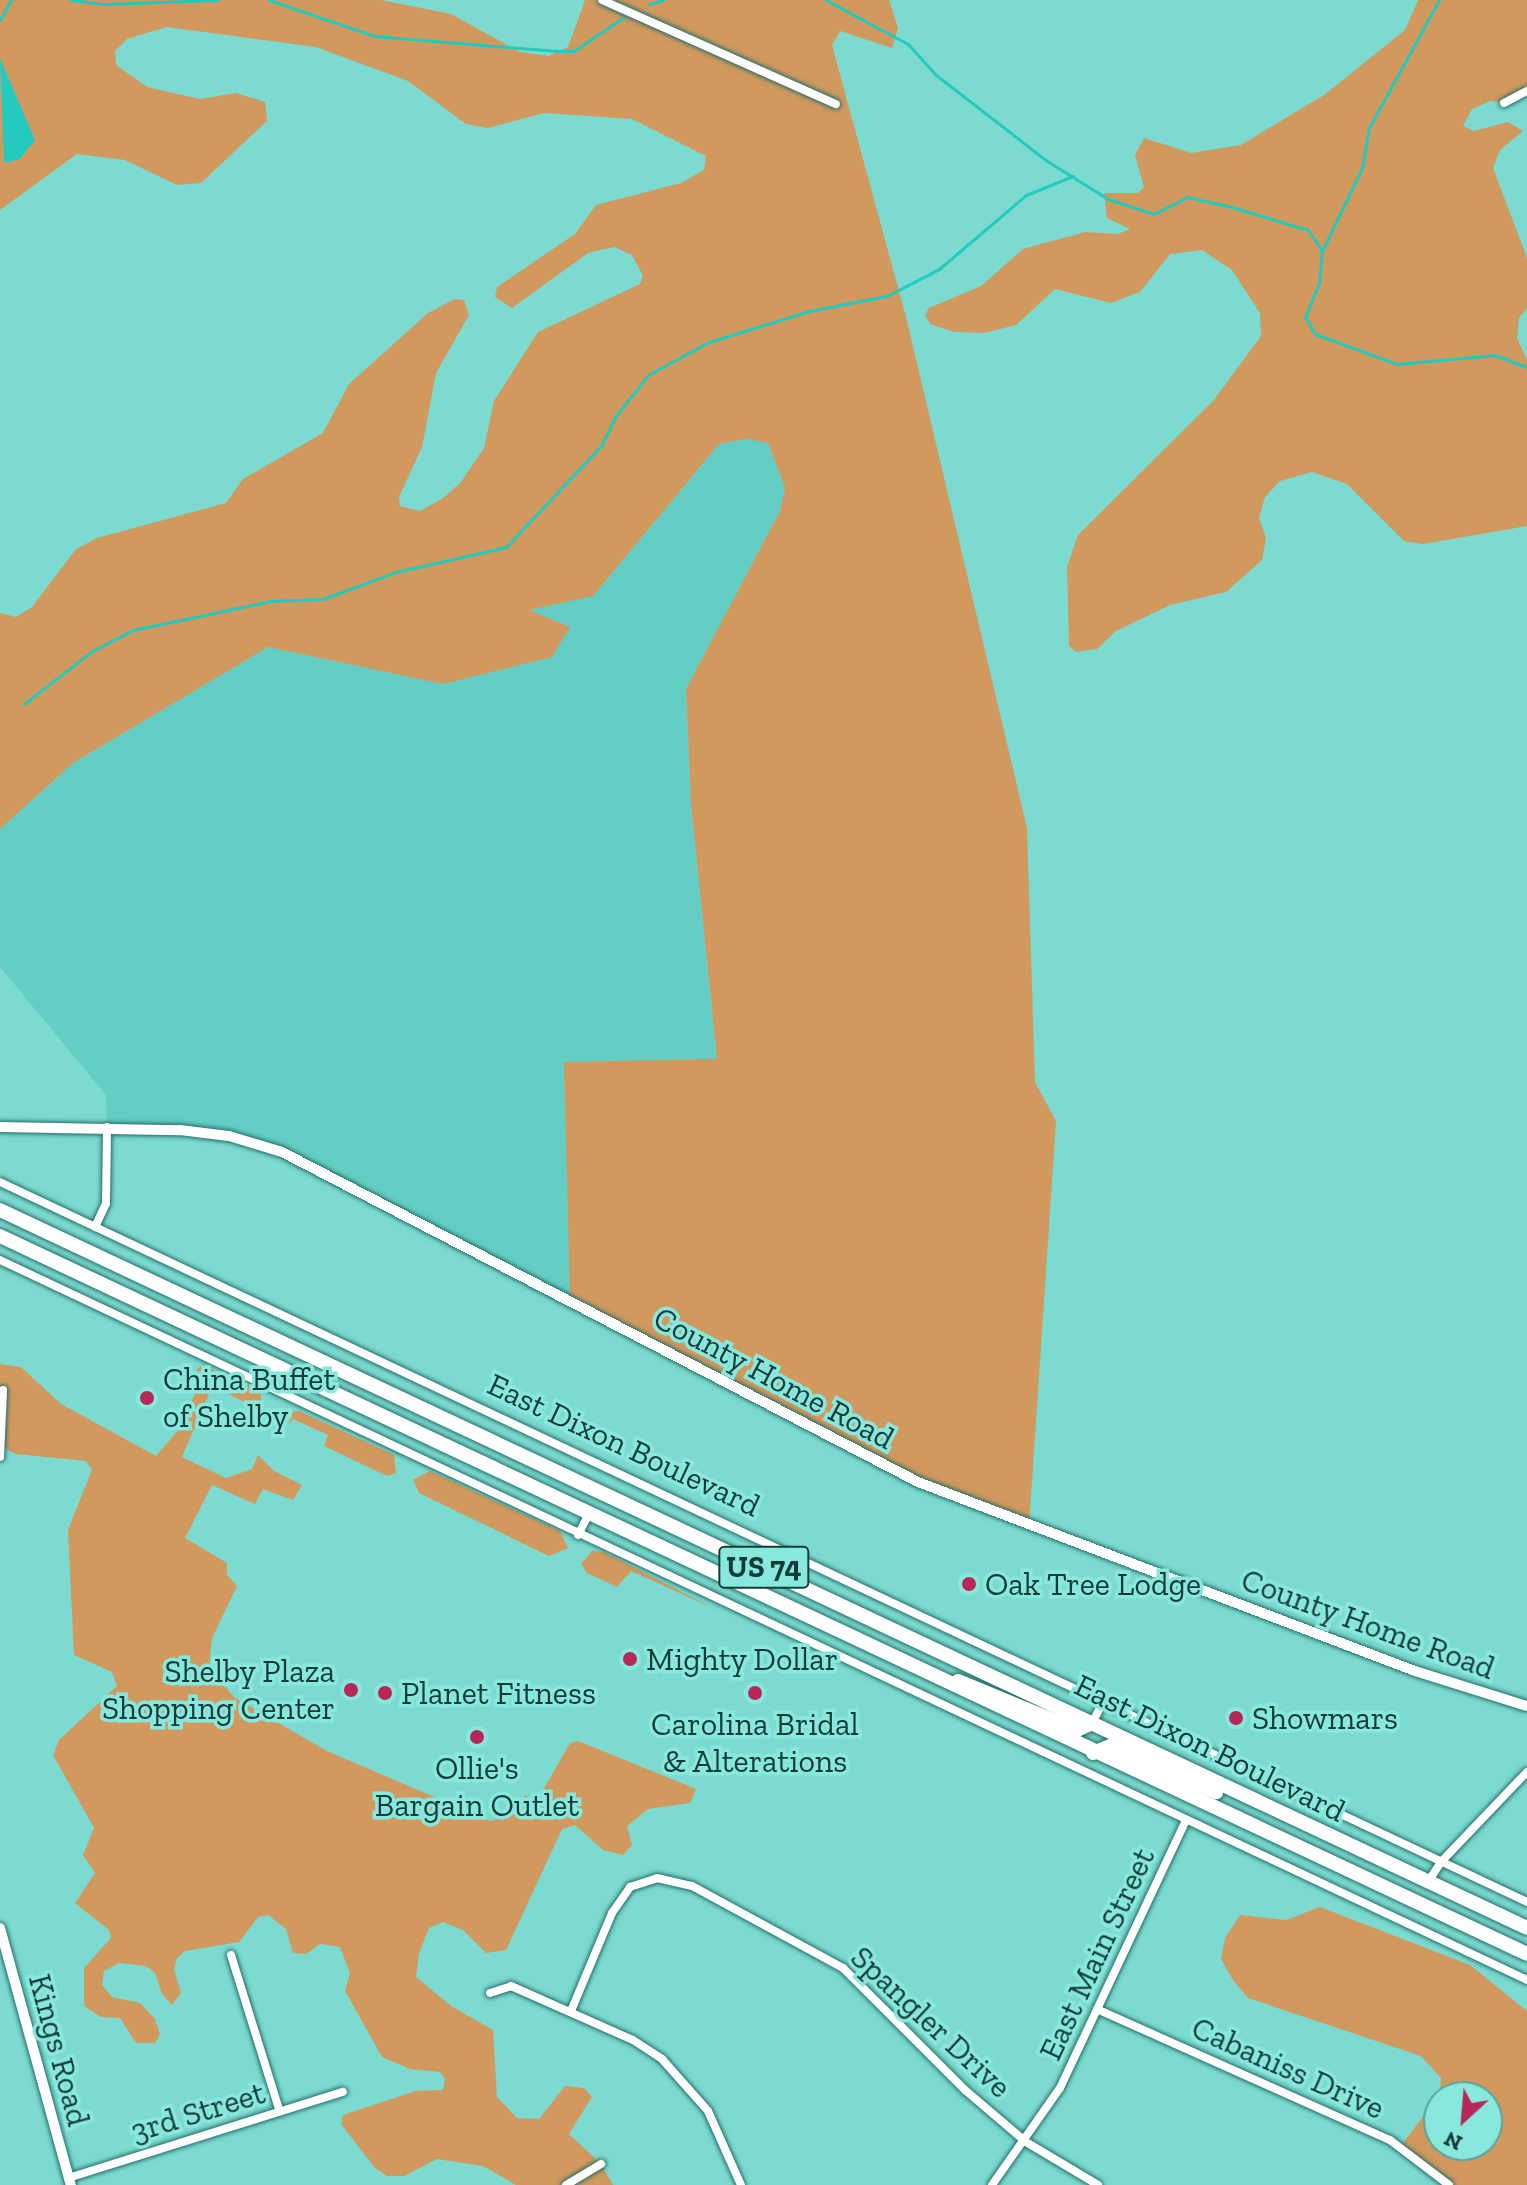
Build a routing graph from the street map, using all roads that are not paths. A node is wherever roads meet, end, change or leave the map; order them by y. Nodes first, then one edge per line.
1 (602, 0) edge
2 (1527, 91) edge
3 (1504, 103) dead end
4 (836, 104) dead end
5 (0, 1127) edge
6 (107, 1127) junction
7 (0, 1182) edge
8 (0, 1210) edge
9 (0, 1219) edge
10 (95, 1227) junction
11 (0, 1236) edge
12 (68, 1241) junction
13 (0, 1260) edge
14 (3, 1390) dead end
15 (0, 1457) edge
16 (589, 1513) junction
17 (578, 1535) junction
18 (938, 1678) junction
19 (1103, 1702) junction
20 (1527, 1706) edge
21 (1092, 1723) junction
22 (1093, 1753) junction
23 (1083, 1772) junction
24 (1527, 1772) edge
25 (1240, 1795) junction
26 (1186, 1820) junction
27 (1441, 1862) junction
28 (1428, 1882) junction
29 (1527, 1902) edge
30 (0, 1928) edge
31 (1527, 1928) edge
32 (1527, 1954) edge
33 (231, 1955) dead end
34 (1527, 1980) edge
35 (490, 1993) dead end
36 (1099, 2010) junction
37 (571, 2011) junction
38 (343, 2092) dead end
39 (280, 2112) junction
40 (1026, 2142) junction
41 (601, 2164) dead end
42 (69, 2182) edge
43 (566, 2185) edge
44 (741, 2185) edge
45 (992, 2185) edge
46 (1098, 2185) edge
47 (1449, 2185) edge

1 - 4 street
2 - 3 street
5 - 6 street, County Home Road
6 - 10 street
6 - 20 street, County Home Road
7 - 10 street, East Dixon Boulevard
8 - 12 highway, East Dixon Boulevard / US 74
9 - 12 highway
10 - 19 street, East Dixon Boulevard
11 - 16 highway, East Dixon Boulevard / US 74
12 - 21 highway, East Dixon Boulevard / US 74
13 - 17 street
14 - 15 street
16 - 17 street
16 - 18 highway, East Dixon Boulevard / US 74
17 - 23 street
18 - 21 highway
18 - 22 highway, East Dixon Boulevard / US 74
19 - 21 street
19 - 27 street, East Dixon Boulevard
21 - 25 highway, East Dixon Boulevard / US 74
22 - 23 street, East Dixon Boulevard
22 - 25 highway
22 - 32 highway, East Dixon Boulevard / US 74
23 - 26 street
24 - 27 street
25 - 28 highway, East Dixon Boulevard / US 74
26 - 34 street
26 - 36 street, East Main Street
27 - 28 street
27 - 29 street, East Dixon Boulevard
28 - 31 highway, East Dixon Boulevard / US 74
30 - 42 street, Kings Road
33 - 39 street
35 - 37 street
36 - 40 street, East Main Street
36 - 47 street, Cabaniss Drive
37 - 40 street, Spangler Drive
37 - 44 street
38 - 39 street, 3rd Street
39 - 42 street, 3rd Street
40 - 45 street, East Main Street
40 - 46 street, Spangler Drive
41 - 43 street

